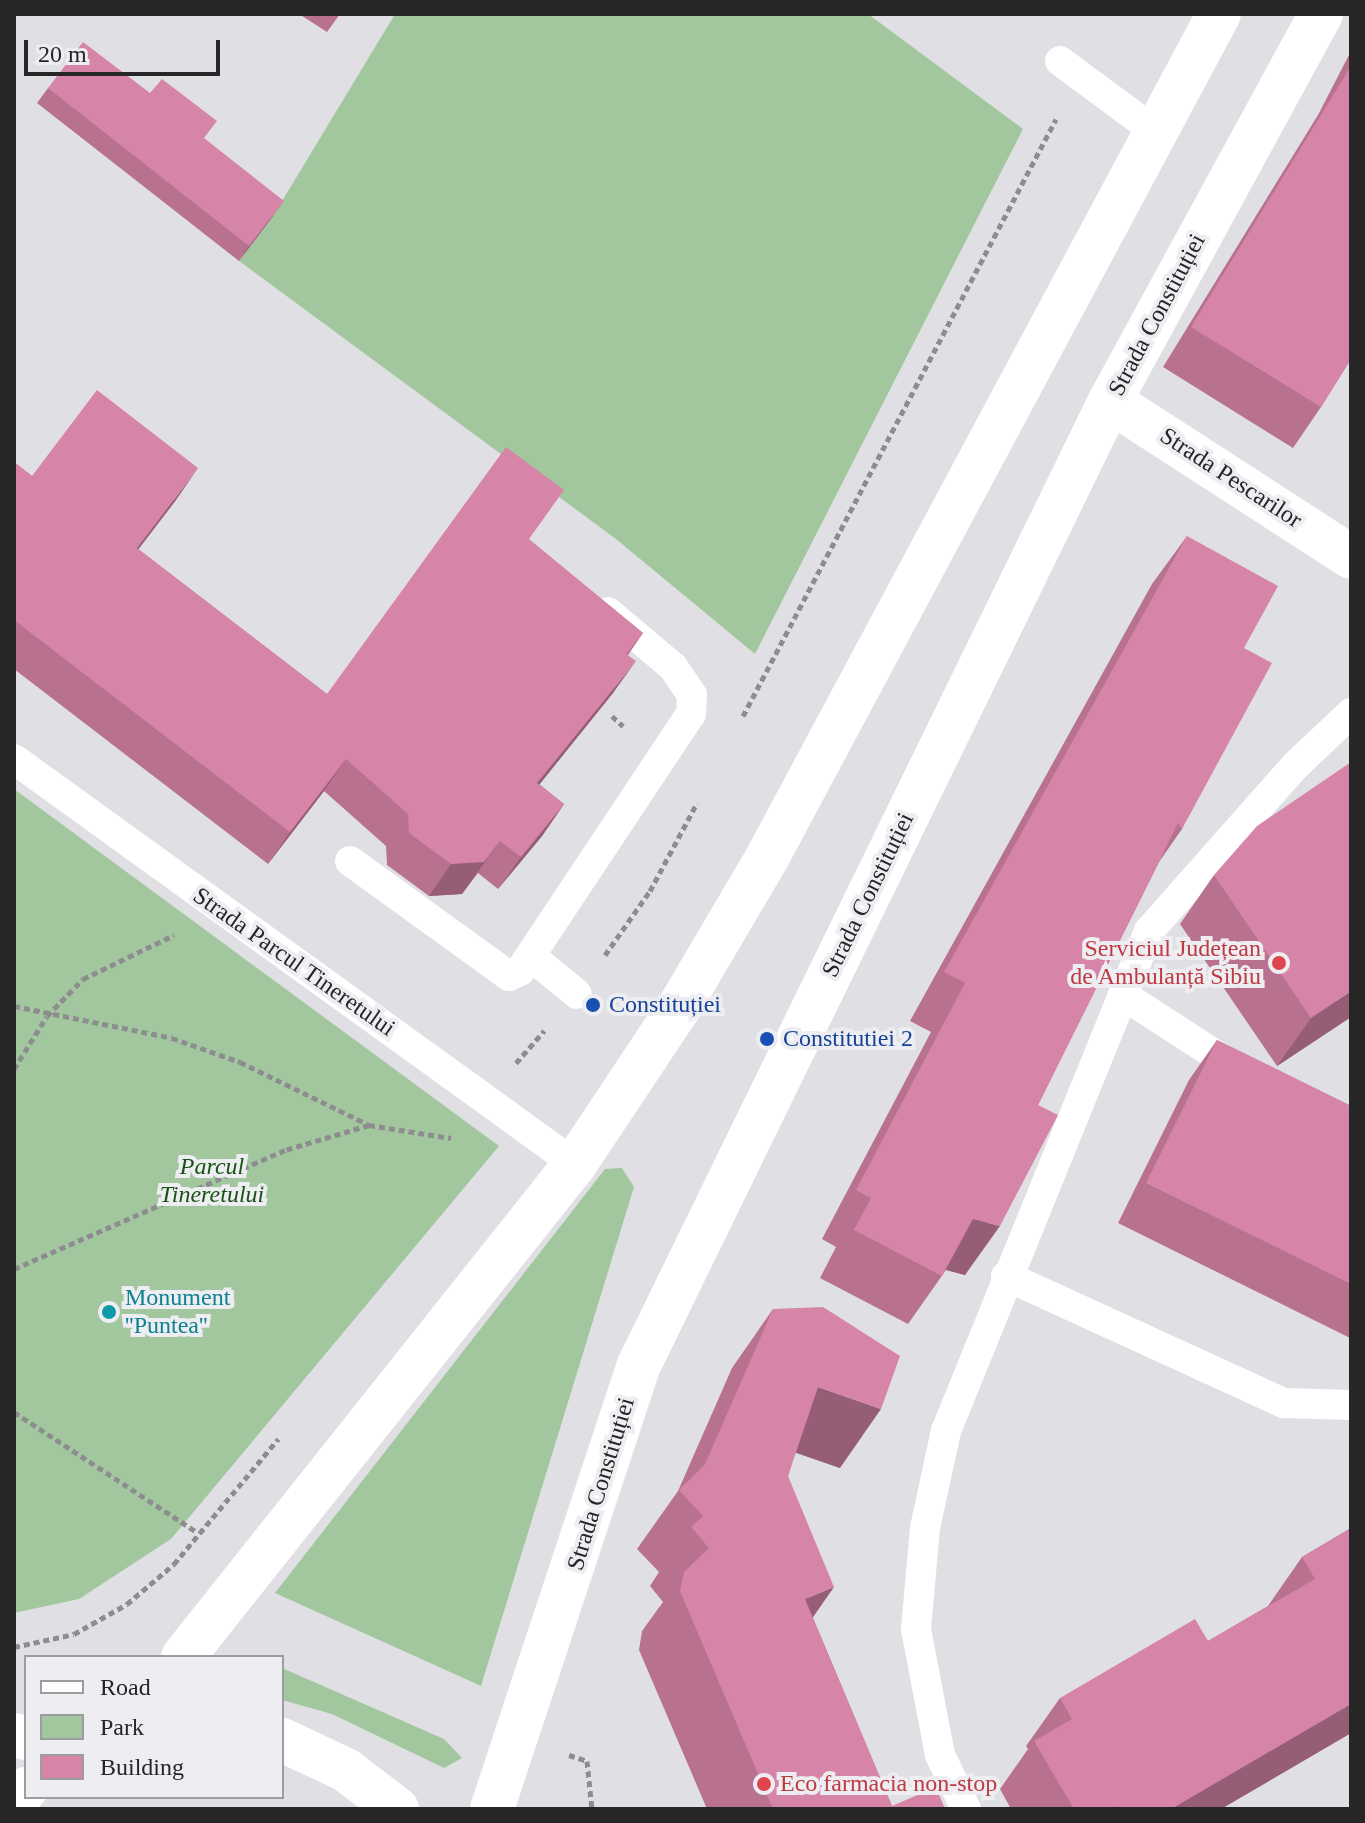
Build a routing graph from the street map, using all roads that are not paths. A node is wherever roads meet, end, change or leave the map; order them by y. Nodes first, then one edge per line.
1 (1219, 14) edge
2 (1321, 14) edge
3 (1069, 68) road end
4 (1156, 132) junction
5 (1110, 401) junction
6 (1351, 557) edge
7 (585, 593) edge
8 (1351, 713) edge
9 (14, 759) edge
10 (350, 861) dead end
11 (532, 957) junction
12 (577, 994) road end
13 (1123, 995) junction
14 (1266, 1087) edge
15 (575, 1164) junction
16 (1006, 1276) junction
17 (1351, 1405) edge
18 (185, 1655) edge
19 (284, 1741) edge
20 (397, 1809) edge
21 (492, 1809) edge
22 (966, 1809) edge

1 - 4 main road
2 - 5 main road, Strada Constituției
3 - 4 lane
4 - 15 main road
5 - 6 main road, Strada Pescarilor
5 - 21 main road, Strada Constituției
7 - 11 lane
8 - 13 lane
9 - 15 lane, Strada Parcul Tineretului
10 - 11 lane
11 - 12 lane
13 - 14 lane
13 - 16 lane
15 - 18 main road
16 - 17 lane
16 - 22 lane
19 - 20 main road

